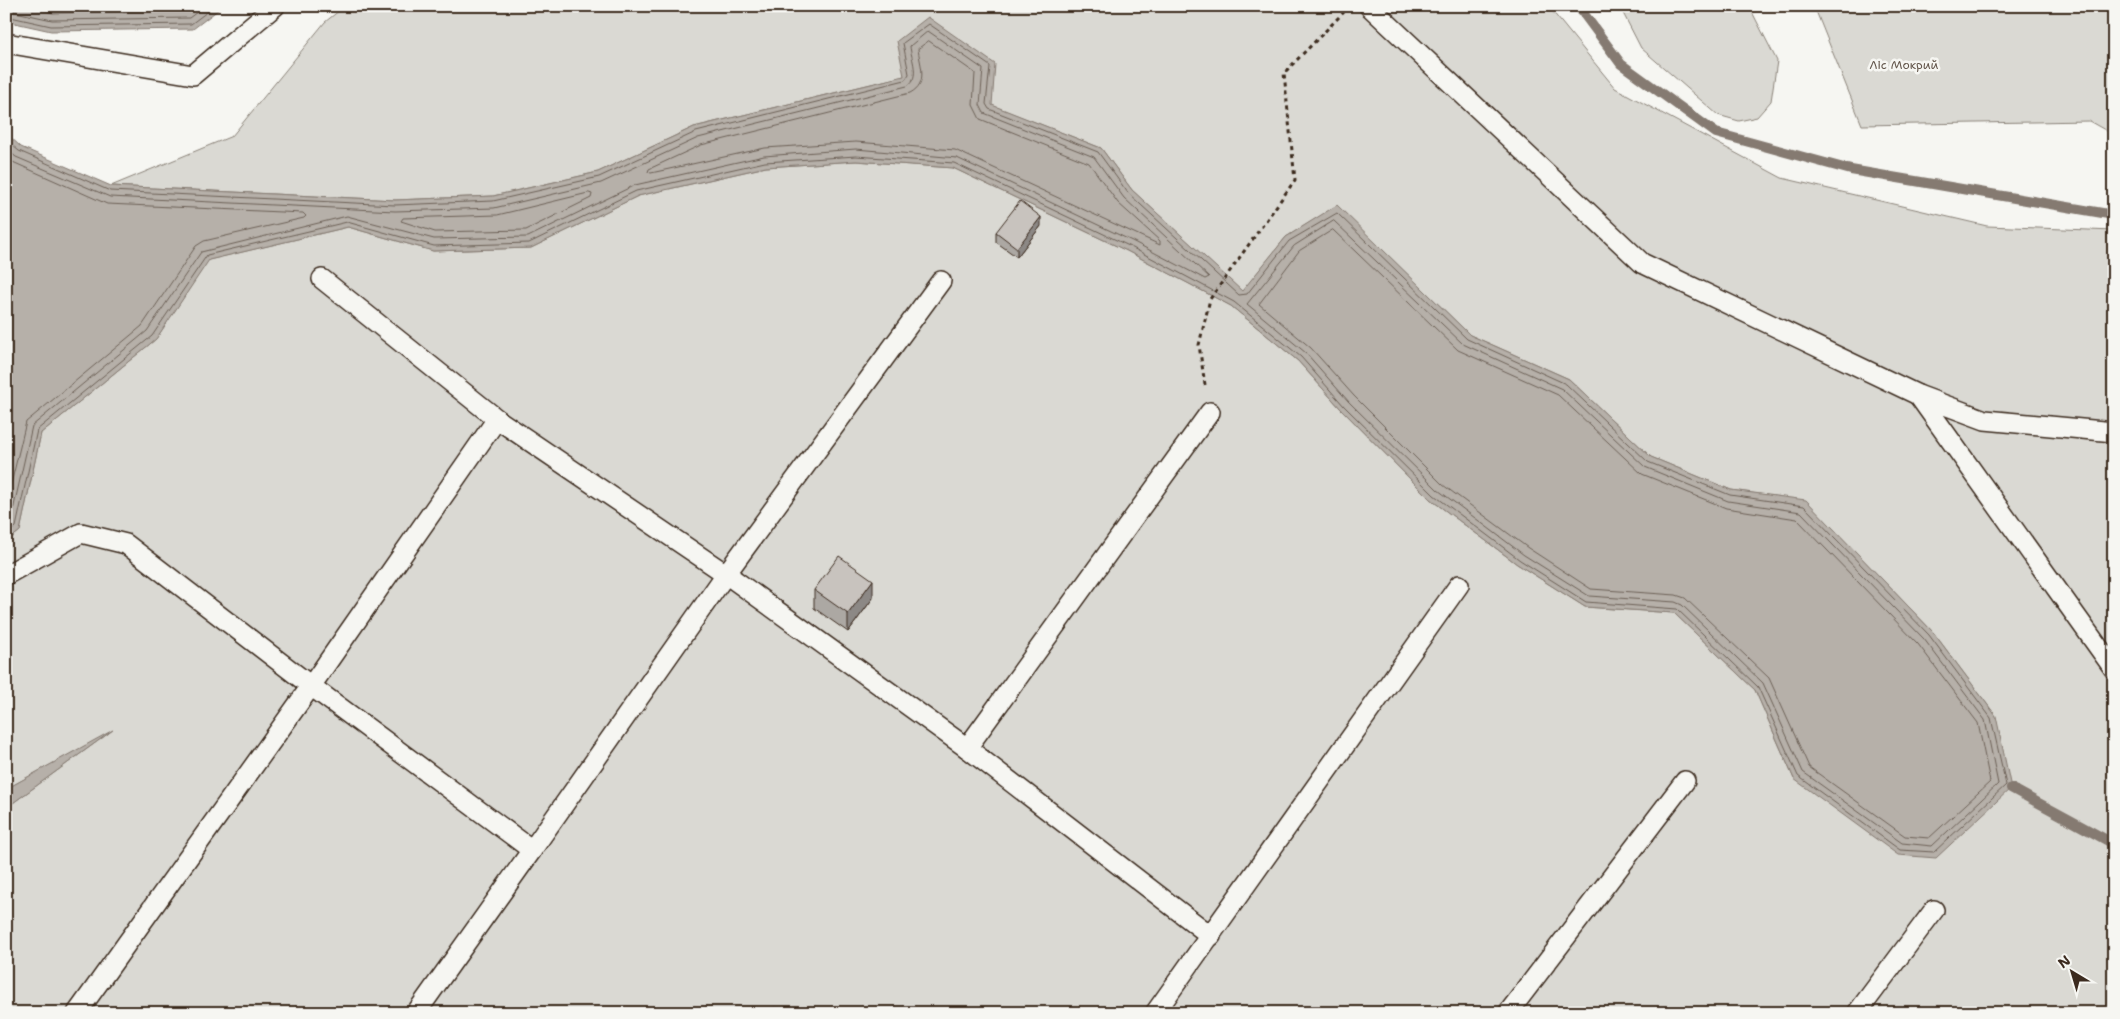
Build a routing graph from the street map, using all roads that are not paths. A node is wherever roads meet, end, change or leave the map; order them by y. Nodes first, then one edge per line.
1 (275, 6) edge
2 (1369, 6) edge
3 (6, 43) edge
4 (322, 279) dead end
5 (941, 281) dead end
6 (1918, 395) junction
7 (1210, 412) road end
8 (498, 419) junction
9 (2114, 432) edge
10 (726, 574) junction
11 (6, 575) edge
12 (1459, 585) dead end
13 (2114, 669) edge
14 (311, 686) junction
15 (967, 748) junction
16 (1685, 780) dead end
17 (532, 850) junction
18 (1934, 910) dead end
19 (1211, 936) junction
20 (76, 1013) edge
21 (416, 1013) edge
22 (1155, 1013) edge
23 (1508, 1013) edge
24 (1857, 1013) edge

1 - 3 lane
2 - 6 lane
4 - 8 lane
5 - 10 lane
6 - 9 lane
6 - 13 lane
7 - 15 lane
8 - 10 lane
8 - 14 lane
10 - 15 lane
10 - 17 lane
11 - 14 lane
12 - 19 lane
14 - 17 lane
14 - 20 lane
15 - 19 lane
16 - 23 lane
17 - 21 lane
18 - 24 lane
19 - 22 lane

